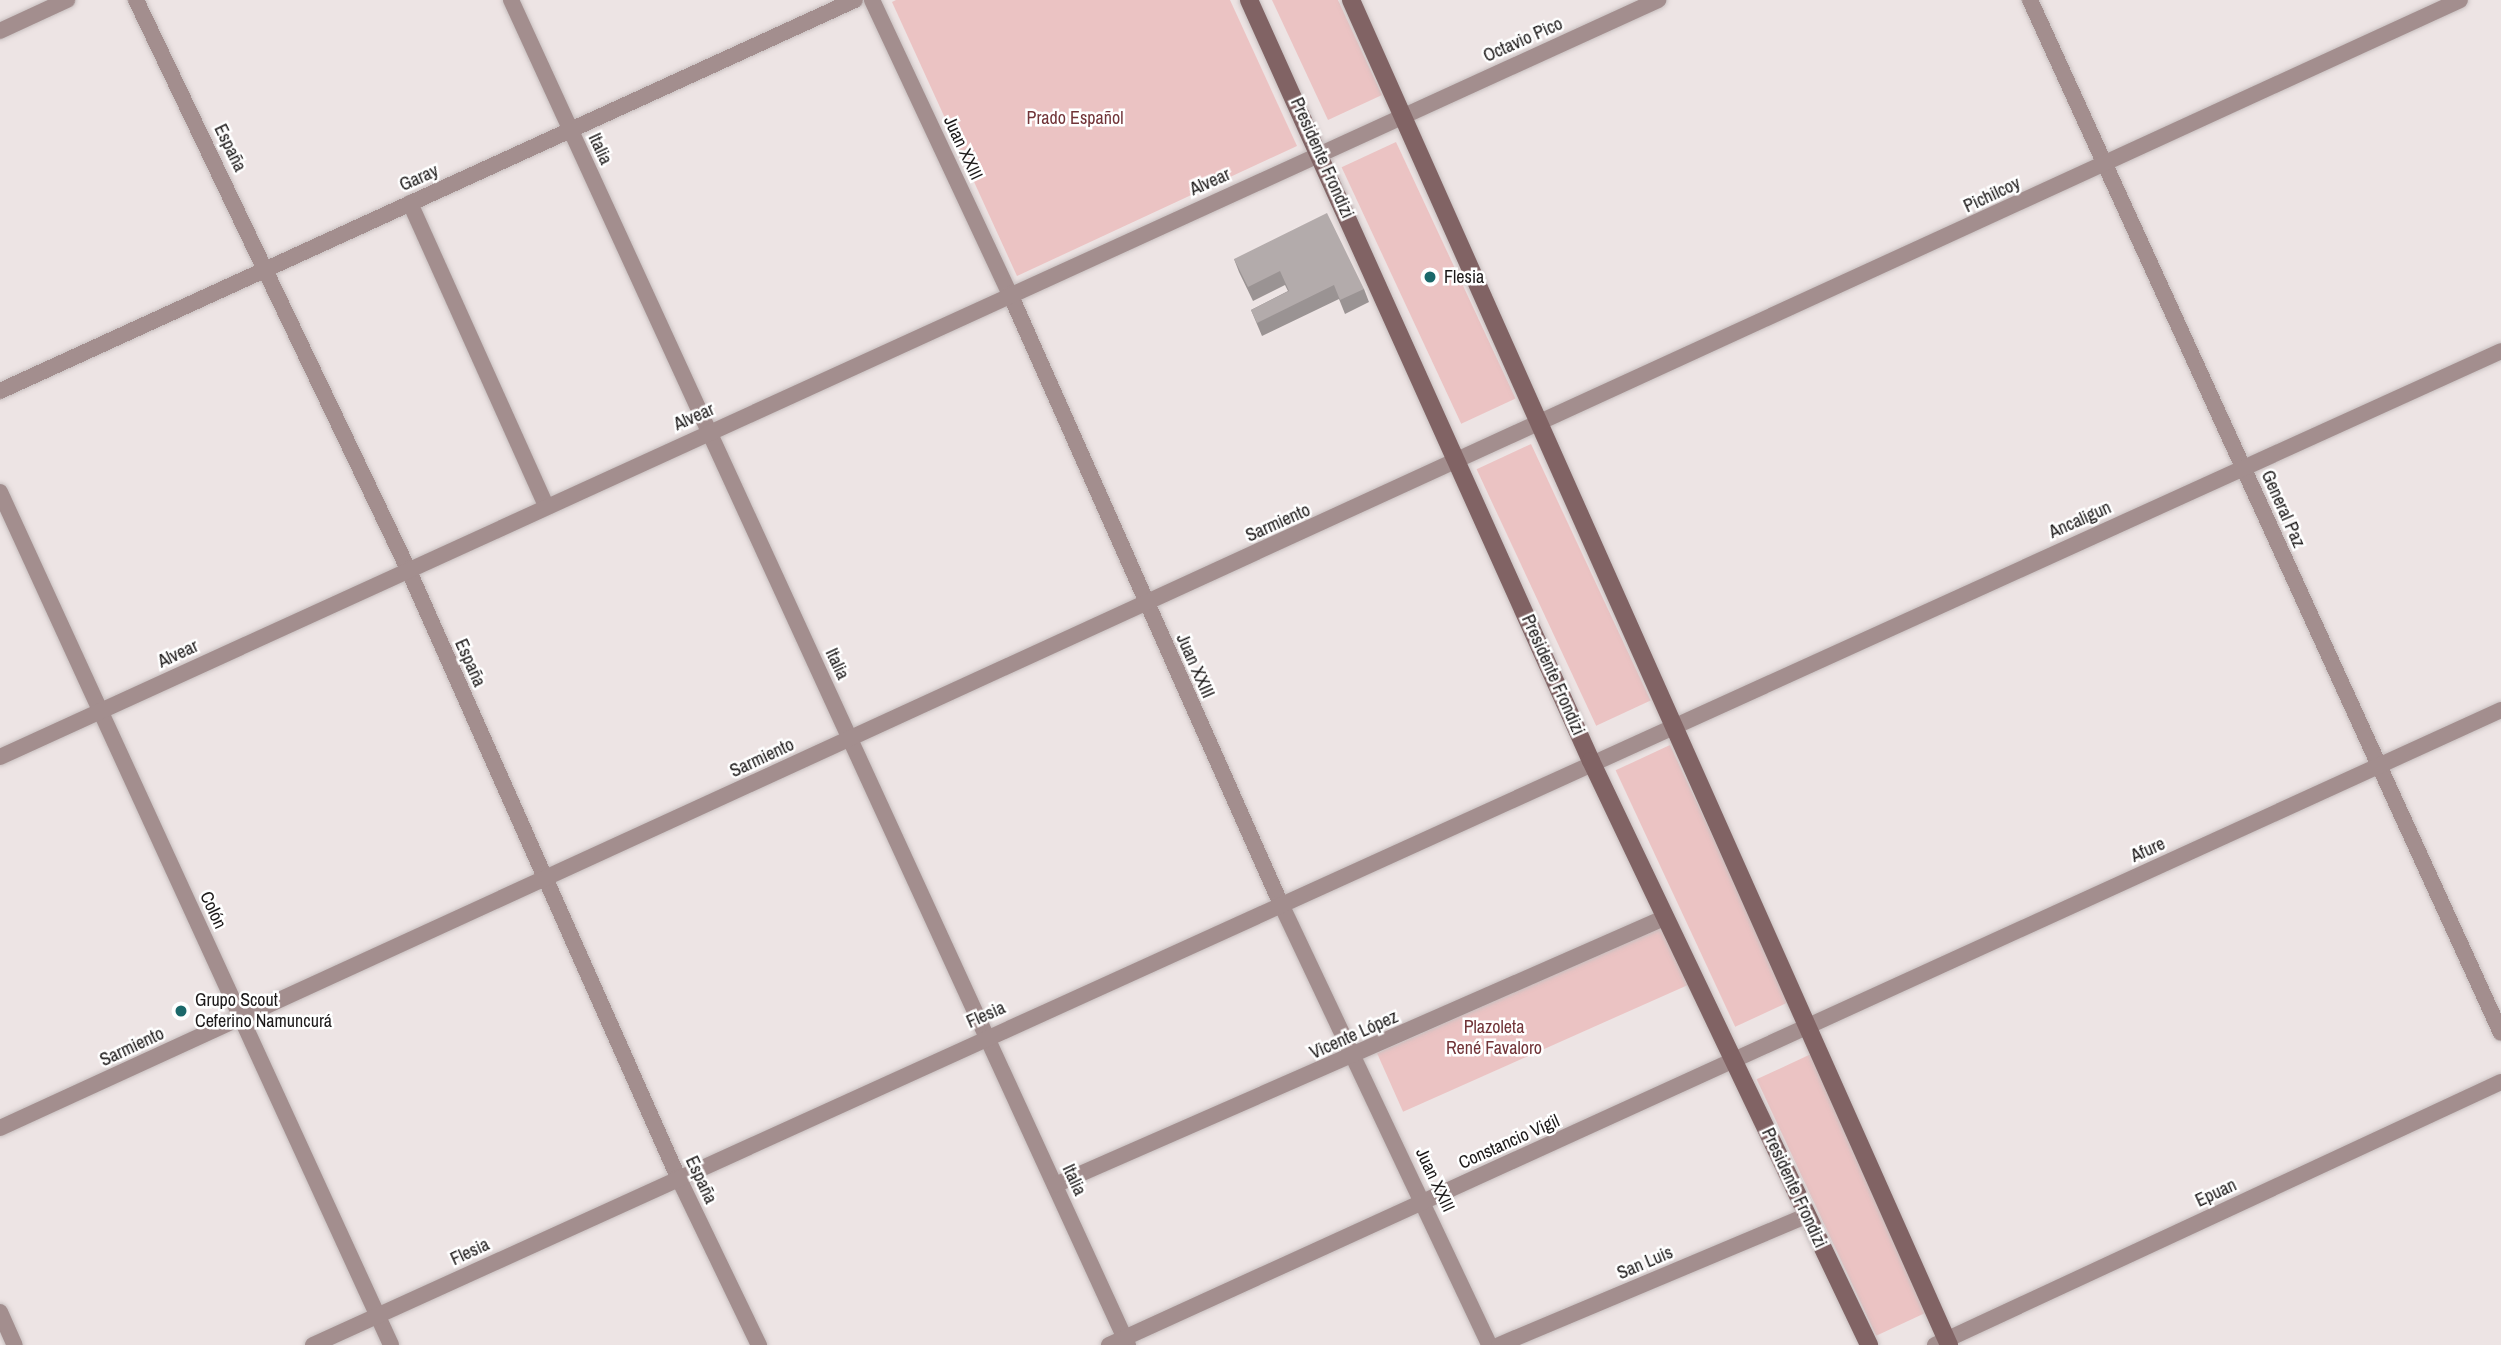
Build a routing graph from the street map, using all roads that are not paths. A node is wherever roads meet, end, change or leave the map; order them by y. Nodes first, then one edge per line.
1 (67, 0) edge
2 (136, 0) edge
3 (511, 0) edge
4 (855, 0) edge
5 (872, 0) edge
6 (1249, 0) edge
7 (1351, 0) edge
8 (1658, 0) edge
9 (2030, 0) edge
10 (2460, 0) edge
11 (0, 31) edge
12 (1405, 115) junction
13 (570, 130) junction
14 (1321, 153) junction
15 (2105, 165) junction
16 (410, 203) junction
17 (267, 268) junction
18 (1010, 294) junction
19 (2501, 351) edge
20 (0, 391) edge
21 (1540, 425) junction
22 (709, 431) junction
23 (1456, 463) junction
24 (2243, 468) junction
25 (0, 492) edge
26 (546, 506) junction
27 (408, 569) junction
28 (1146, 604) junction
29 (2501, 710) edge
30 (100, 711) junction
31 (1675, 723) junction
32 (850, 739) junction
33 (0, 757) edge
34 (1591, 761) junction
35 (2379, 766) junction
36 (543, 878) junction
37 (1280, 902) junction
38 (1666, 917) junction
39 (241, 1018) junction
40 (1809, 1023) junction
41 (2501, 1033) edge
42 (987, 1036) junction
43 (1355, 1057) junction
44 (1735, 1060) junction
45 (2501, 1082) edge
46 (0, 1128) edge
47 (678, 1177) junction
48 (1055, 1185) junction
49 (1424, 1201) junction
50 (1806, 1216) junction
51 (0, 1312) edge
52 (378, 1316) junction
53 (1126, 1341) edge
54 (1943, 1343) edge
55 (15, 1345) edge
56 (313, 1345) edge
57 (391, 1345) edge
58 (759, 1345) edge
59 (1110, 1345) edge
60 (1489, 1345) edge
61 (1499, 1345) edge
62 (1869, 1345) edge

1 - 11 street
2 - 17 street, España
3 - 13 street, Italia
4 - 13 street, Garay
5 - 18 street, Juan XXIII
6 - 14 main road, Presidente Frondizi
7 - 12 main road
8 - 12 street, Octavio Pico
9 - 15 street, General Paz
10 - 15 street, Pichilcoy
12 - 14 street, Alvear
12 - 21 main road
13 - 16 street, Garay
13 - 22 street, Italia
14 - 18 street, Alvear
14 - 23 main road, Presidente Frondizi
15 - 21 street, Pichilcoy
15 - 24 street, General Paz
16 - 17 street, Garay
16 - 26 street
17 - 20 street, Garay
17 - 27 street, España
18 - 22 street, Alvear
18 - 28 street, Juan XXIII
19 - 24 street, Ancaligun
21 - 23 street, Sarmiento
21 - 31 main road
22 - 26 street, Alvear
22 - 32 street, Italia
23 - 28 street, Sarmiento
23 - 34 main road, Presidente Frondizi
24 - 31 street, Ancaligun
24 - 35 street, General Paz
25 - 30 street, Colón
26 - 27 street, Alvear
27 - 30 street, Alvear
27 - 36 street, España
28 - 32 street, Sarmiento
28 - 37 street, Juan XXIII
29 - 35 street, Afure
30 - 33 street, Alvear
30 - 39 street, Colón
31 - 34 street, Flesia
31 - 40 main road
32 - 36 street, Sarmiento
32 - 42 street, Italia
34 - 37 street, Flesia
34 - 38 main road, Presidente Frondizi
35 - 40 street, Afure
35 - 41 street, General Paz
36 - 39 street, Sarmiento
36 - 47 street, España
37 - 42 street, Flesia
37 - 43 street, Juan XXIII
38 - 43 street, Vicente López
38 - 44 main road, Presidente Frondizi
39 - 46 street, Sarmiento
39 - 52 street, Colón
40 - 44 street, Constancio Vigil
40 - 54 main road
42 - 47 street, Flesia
42 - 48 street, Italia
43 - 48 street, Vicente López
43 - 49 street, Juan XXIII
44 - 49 street, Constancio Vigil
44 - 50 main road, Presidente Frondizi
45 - 54 street, Epuan
47 - 52 street, Flesia
47 - 58 street, España
48 - 53 street, Italia
49 - 53 street, Constancio Vigil
49 - 60 street, Juan XXIII
50 - 61 street, San Luis
50 - 62 main road, Presidente Frondizi
51 - 55 street
52 - 56 street, Flesia
52 - 57 street, Colón
53 - 59 street, Constancio Vigil

